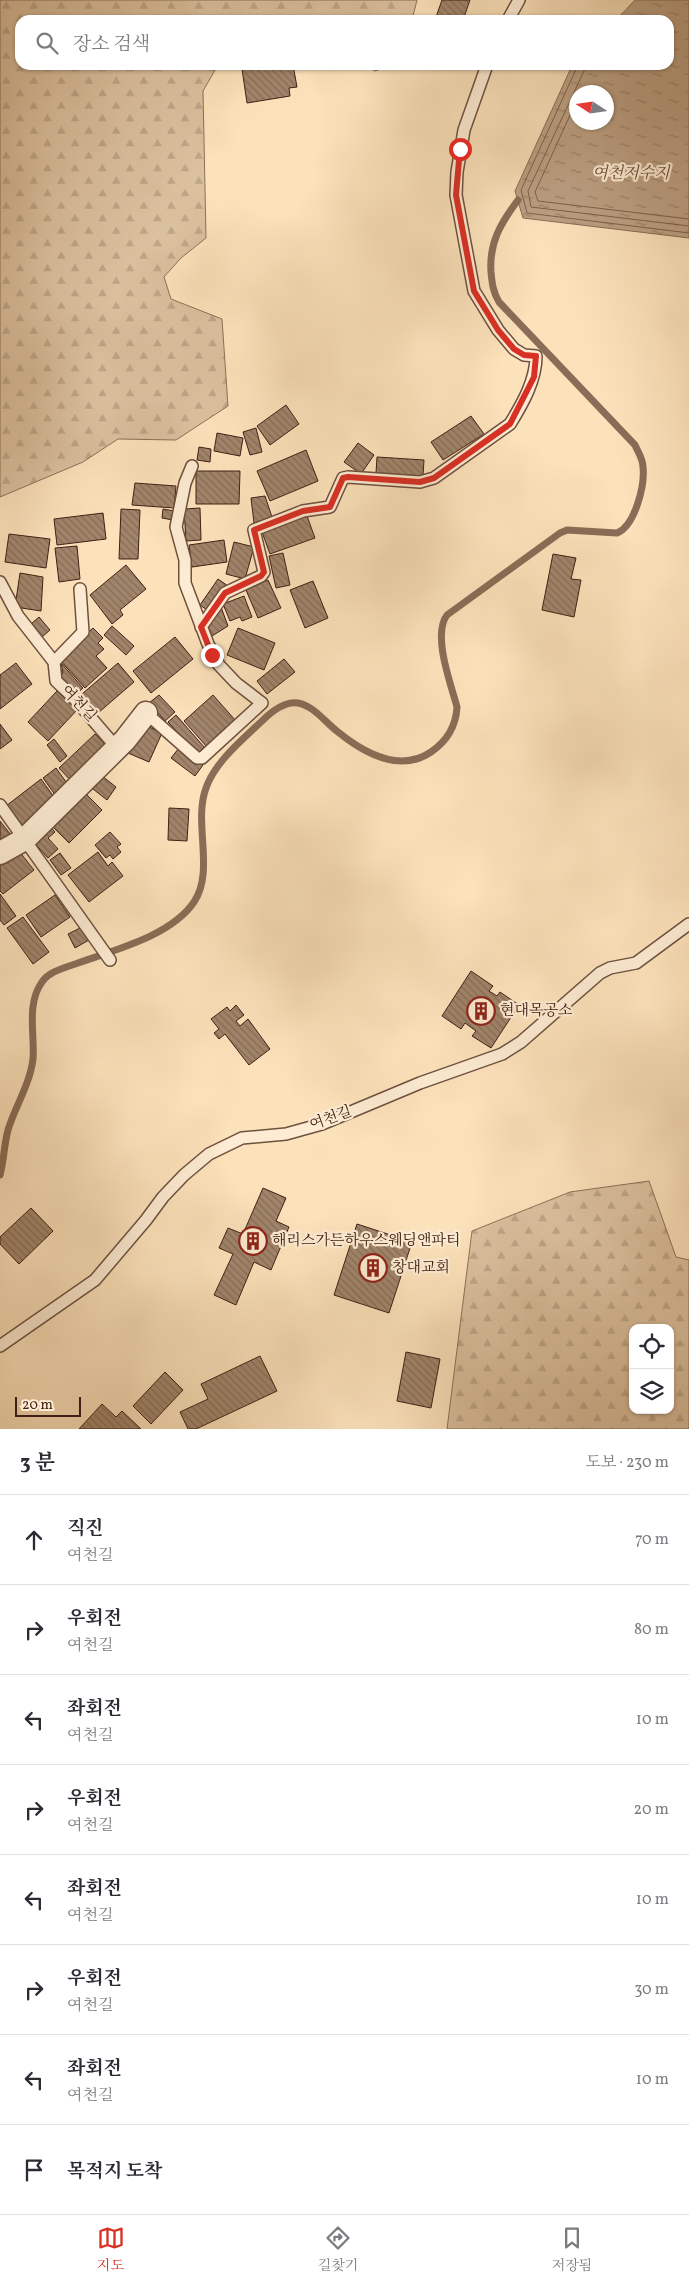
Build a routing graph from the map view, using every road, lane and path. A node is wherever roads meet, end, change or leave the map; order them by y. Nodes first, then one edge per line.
1 (519, 0) edge
2 (511, 15) edge
3 (485, 70) edge
4 (192, 466) dead end
5 (0, 582) edge
6 (80, 589) dead end
7 (201, 627) junction
8 (54, 662) junction
9 (146, 713) joint
10 (117, 748) junction
11 (0, 805) edge
12 (25, 839) junction
13 (0, 852) edge
14 (689, 924) edge
15 (110, 960) dead end
16 (0, 1346) edge

1 - 2 lane
3 - 7 lane
4 - 7 lane
5 - 8 lane, 여천길
6 - 8 lane
7 - 9 lane
8 - 10 lane, 여천길
9 - 10 street
10 - 12 street
11 - 12 lane
12 - 13 street
12 - 15 lane
14 - 16 lane, 여천길

